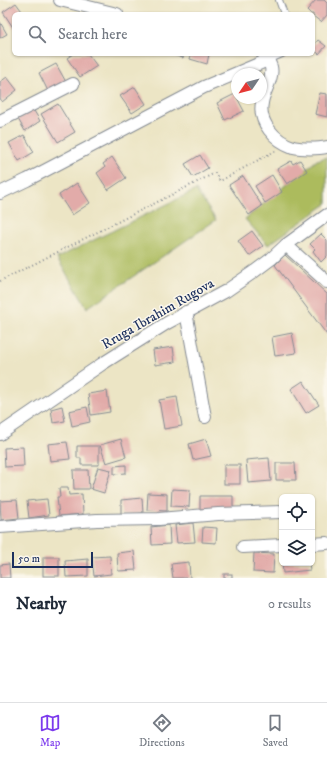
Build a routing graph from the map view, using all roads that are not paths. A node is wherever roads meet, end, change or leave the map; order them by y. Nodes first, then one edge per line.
1 (60, 0) edge
2 (279, 0) edge
3 (109, 12) edge
4 (283, 12) edge
5 (266, 57) edge
6 (73, 84) dead end
7 (0, 121) edge
8 (327, 147) edge
9 (0, 193) edge
10 (327, 215) edge
11 (286, 245) junction
12 (327, 282) edge
13 (186, 312) junction
14 (205, 417) dead end
15 (0, 434) edge
16 (279, 512) edge
17 (0, 527) edge
18 (327, 543) edge
19 (315, 544) edge
20 (279, 545) edge
21 (243, 547) dead end

1 - 3 street
2 - 4 lane
5 - 8 street
5 - 9 street
6 - 7 street
10 - 11 street, Rruga Ibrahim Rugova
11 - 12 street
11 - 13 street, Rruga Ibrahim Rugova
13 - 14 street
13 - 15 street, Rruga Ibrahim Rugova
16 - 17 street
18 - 19 street
20 - 21 street

